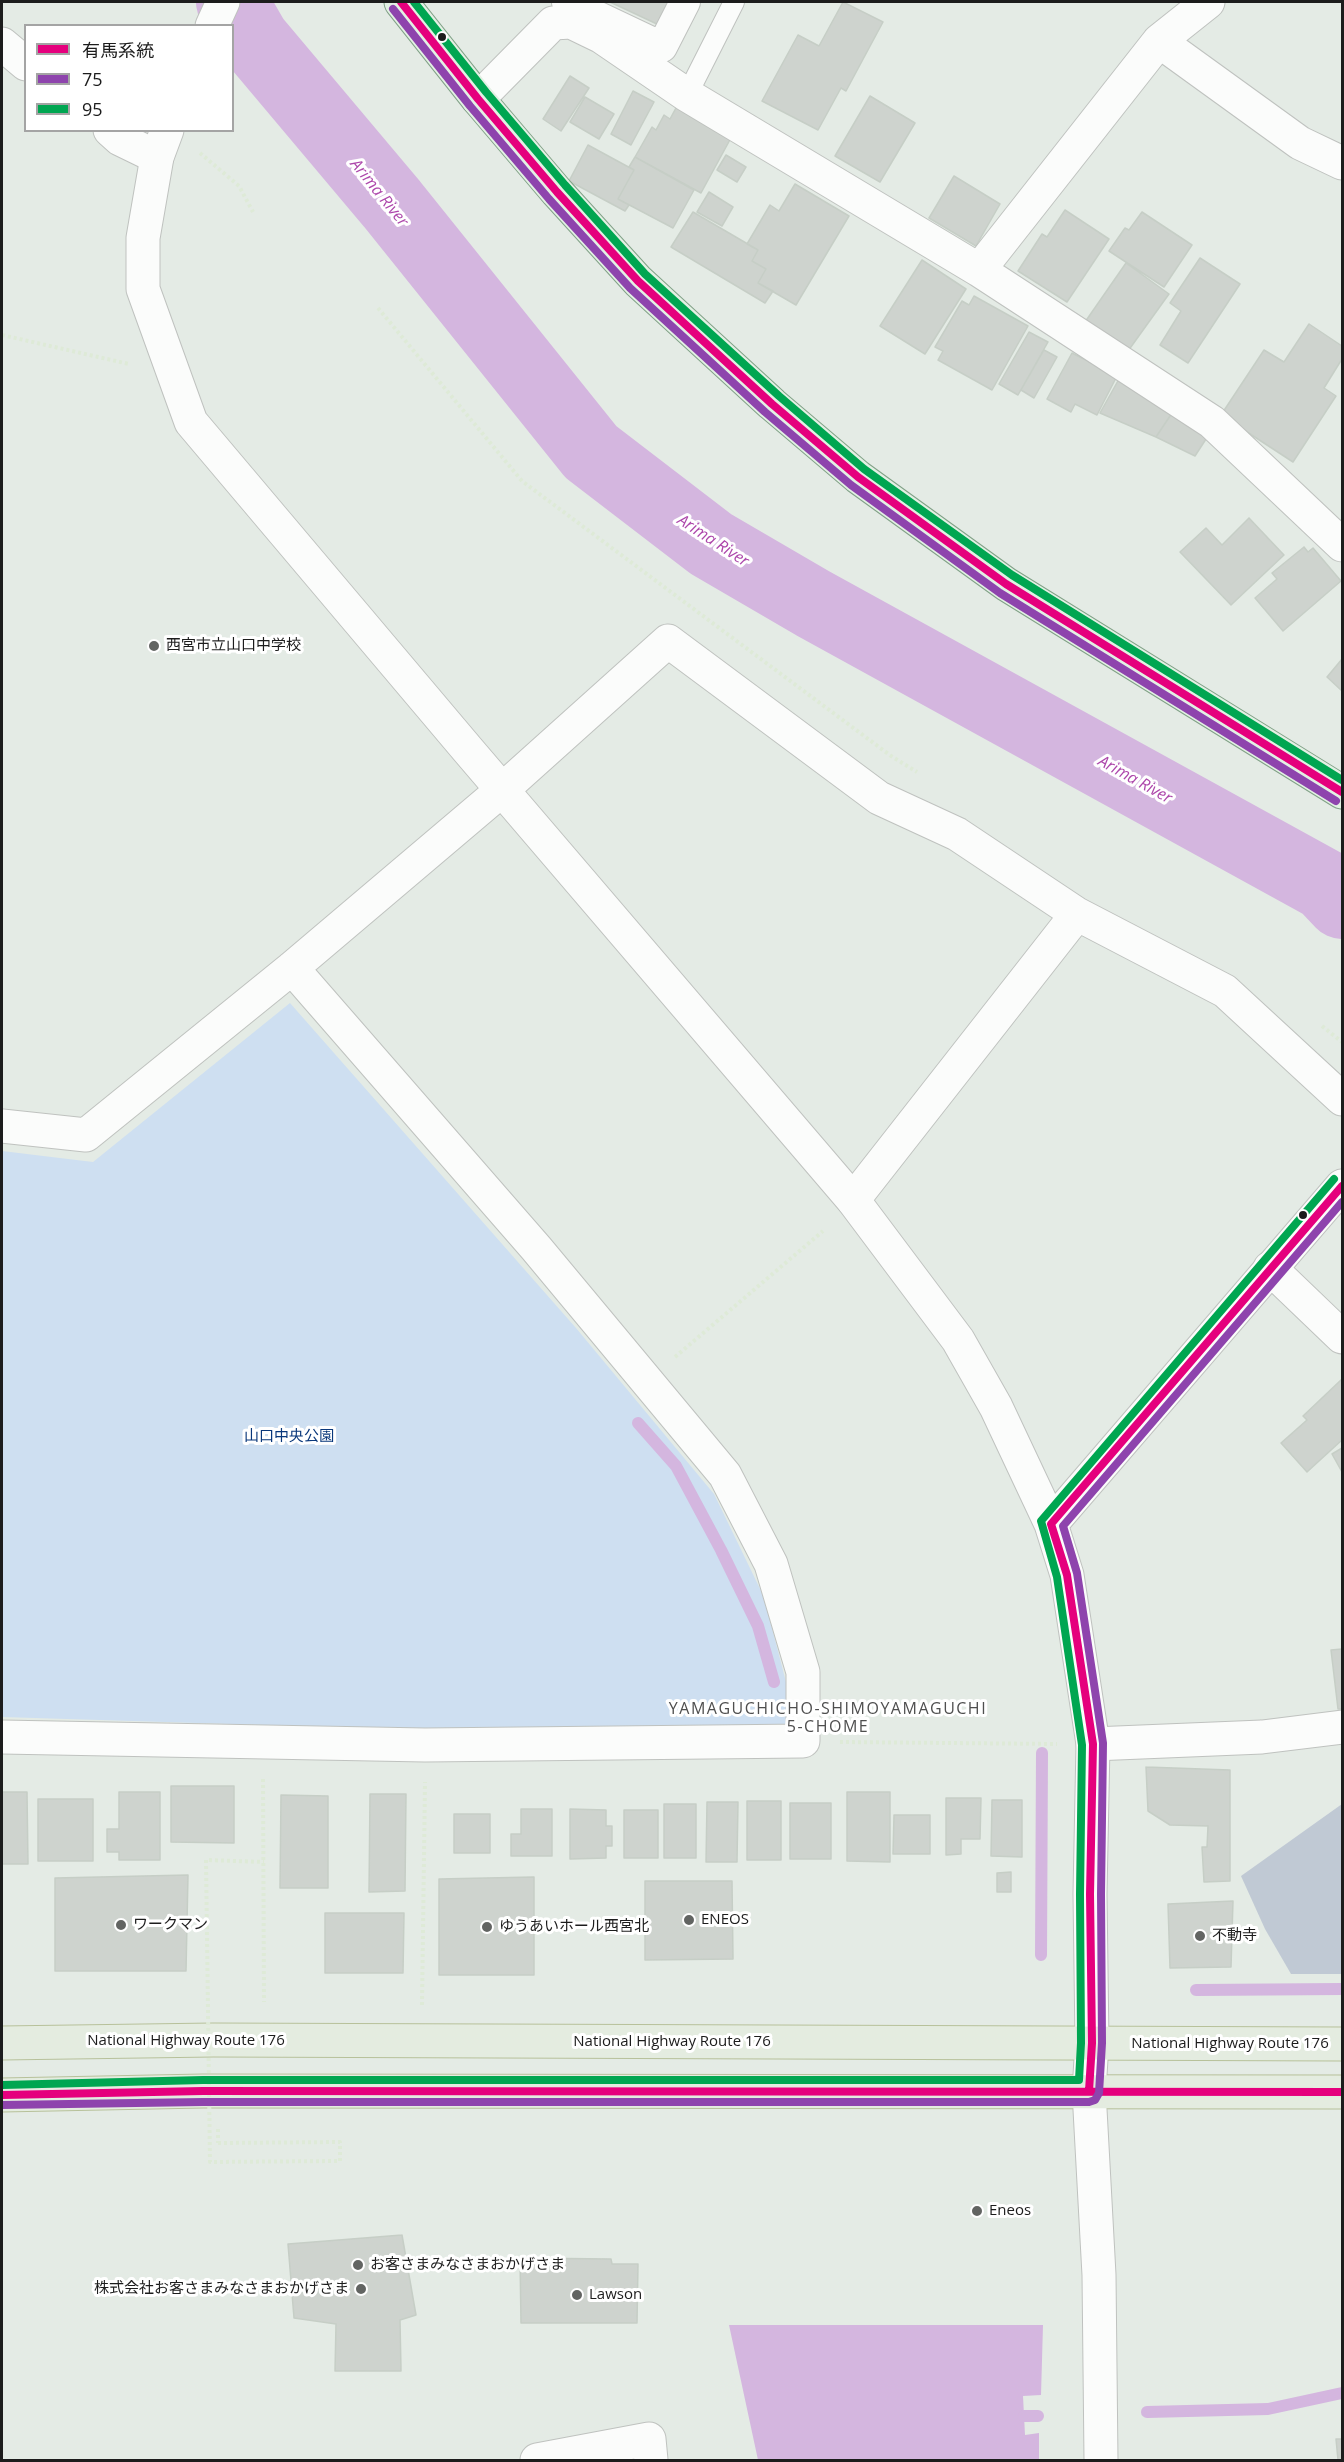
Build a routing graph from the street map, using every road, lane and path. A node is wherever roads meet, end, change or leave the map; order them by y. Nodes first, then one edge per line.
1 (223, 2) edge
2 (401, 2) edge
3 (567, 2) edge
4 (685, 2) edge
5 (734, 2) edge
6 (1208, 2) edge
7 (213, 24) edge
8 (1159, 41) junction
9 (2, 44) edge
10 (24, 61) edge
11 (687, 95) junction
12 (478, 99) junction
13 (112, 132) edge
14 (162, 144) edge
15 (200, 153) dead end
16 (1342, 162) edge
17 (253, 212) dead end
18 (979, 270) junction
19 (378, 308) dead end
20 (2, 335) edge
21 (129, 364) dead end
22 (1342, 545) edge
23 (921, 774) dead end
24 (502, 790) junction
25 (1342, 792) edge
26 (1077, 914) junction
27 (292, 968) junction
28 (1317, 1022) dead end
29 (1342, 1042) edge
30 (1342, 1099) edge
31 (2, 1126) edge
32 (1342, 1186) edge
33 (853, 1200) junction
34 (823, 1231) dead end
35 (1270, 1268) junction
36 (1342, 1337) edge
37 (646, 1380) junction
38 (1051, 1524) junction
39 (1342, 1727) edge
40 (2, 1737) edge
41 (263, 1742) junction
42 (803, 1742) junction
43 (1093, 1744) junction
44 (425, 1745) junction
45 (264, 1862) junction
46 (422, 2007) dead end
47 (264, 2009) dead end
48 (2, 2043) edge
49 (1092, 2043) junction
50 (1342, 2044) edge
51 (1089, 2091) junction
52 (1342, 2092) edge
53 (2, 2095) edge
54 (218, 2122) dead end
55 (537, 2460) edge
56 (651, 2460) edge
57 (1101, 2460) edge

1 - 7 street
2 - 12 main road
3 - 4 street
5 - 11 lane
6 - 8 street
8 - 16 street
8 - 18 street
9 - 10 street
11 - 12 street
11 - 18 street
12 - 25 main road
13 - 14 street
14 - 24 street
15 - 17 path
18 - 22 street
19 - 23 path
20 - 21 path
24 - 26 street
24 - 27 street
24 - 33 street
26 - 30 street
26 - 33 street
27 - 31 street
27 - 37 street
28 - 29 path
32 - 35 street
33 - 38 street
34 - 37 path
35 - 36 street
35 - 38 street
37 - 42 street
38 - 43 street
39 - 43 street
40 - 41 street
41 - 44 street
41 - 45 path
42 - 43 path
42 - 44 street
43 - 49 street
44 - 46 path
45 - 47 path
45 - 54 path, bridge
48 - 49 highway, National Highway Route 176
49 - 50 highway, National Highway Route 176
49 - 51 street
51 - 52 highway
51 - 53 highway
51 - 57 street
55 - 56 street

